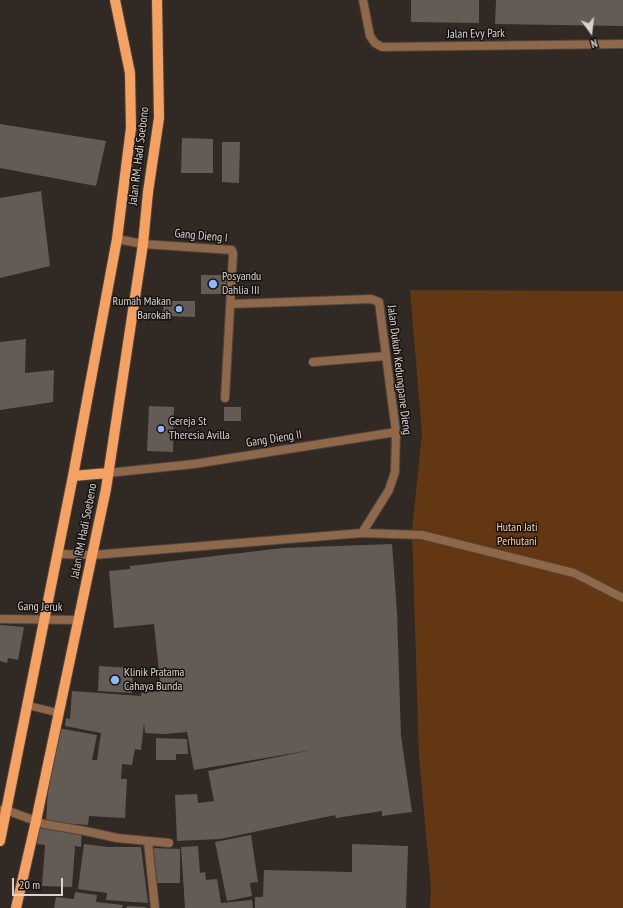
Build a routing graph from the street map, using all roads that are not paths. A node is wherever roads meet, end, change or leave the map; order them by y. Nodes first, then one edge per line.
1 (114, 0) edge
2 (156, 0) edge
3 (362, 0) edge
4 (623, 44) edge
5 (117, 239) junction
6 (143, 244) junction
7 (231, 304) junction
8 (386, 356) junction
9 (313, 362) dead end
10 (225, 398) dead end
11 (396, 432) junction
12 (108, 473) junction
13 (73, 476) junction
14 (362, 533) junction
15 (58, 554) junction
16 (93, 555) junction
17 (623, 598) edge
18 (0, 618) edge
19 (45, 618) junction
20 (79, 620) junction
21 (26, 705) junction
22 (59, 713) junction
23 (3, 810) edge
24 (36, 821) junction
25 (0, 841) edge
26 (148, 842) junction
27 (169, 843) dead end
28 (16, 908) edge
29 (155, 908) edge

1 - 5 main road, Jalan RM. Hadi Soebono
2 - 6 main road, Jalan RM. Hadi Soebono
3 - 4 street, Jalan Evy Park
5 - 6 street, Gang Dieng I
5 - 13 main road, Jalan RM Hadi Soebeno
6 - 7 street, Gang Dieng I
6 - 12 main road, Jalan RM Hadi Soebeno
7 - 8 street, Jalan Dukuh Kedungpane Dieng
7 - 10 street, Gang Dieng I
8 - 9 street
8 - 11 street, Jalan Dukuh Kedungpane Dieng
11 - 12 street, Gang Dieng II
11 - 14 street, Jalan Dukuh Kedungpane Dieng
12 - 13 main road
12 - 16 main road, Jalan RM Hadi Soebeno
13 - 15 main road, Jalan RM Hadi Soebeno
14 - 16 street
14 - 17 street
15 - 16 street
15 - 19 main road, Jalan RM Hadi Soebeno
16 - 20 main road, Jalan RM Hadi Soebeno
18 - 19 street, Gang Jeruk
19 - 20 street, Gang Jeruk
19 - 21 main road, Jalan RM Hadi Soebeno
20 - 22 main road, Jalan RM Hadi Soebeno
21 - 22 lane
21 - 23 main road, Jalan RM Hadi Soebeno
22 - 24 main road, Jalan RM Hadi Soebeno
23 - 24 street
23 - 25 main road, Jalan RM Hadi Soebeno
24 - 26 street
24 - 28 main road, Jalan RM Hadi Soebeno
26 - 27 street
26 - 29 street

